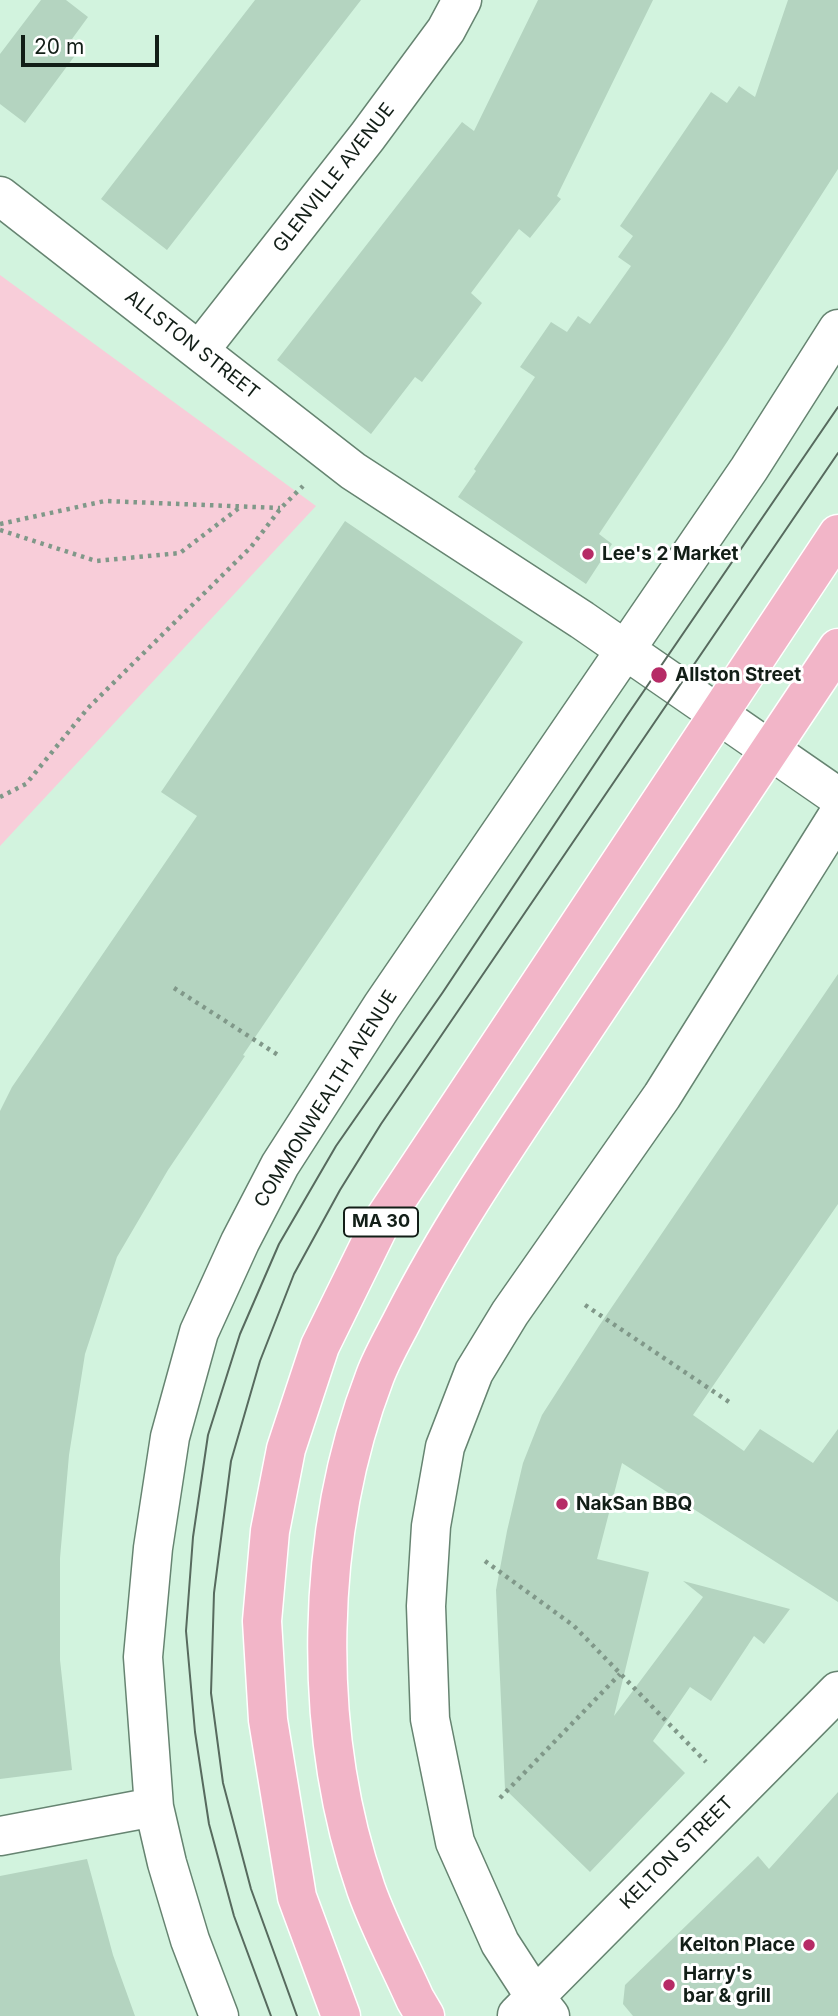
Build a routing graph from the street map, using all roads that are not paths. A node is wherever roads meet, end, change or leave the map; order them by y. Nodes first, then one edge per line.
1 (462, 0) edge
2 (0, 196) edge
3 (838, 329) edge
4 (199, 351) junction
5 (838, 534) edge
6 (838, 648) edge
7 (625, 650) junction
8 (718, 715) junction
9 (769, 751) junction
10 (838, 797) edge
11 (838, 816) edge
12 (838, 1691) edge
13 (154, 1807) junction
14 (0, 1836) edge
15 (534, 2010) edge
16 (219, 2016) edge
17 (341, 2016) edge
18 (425, 2016) edge

1 - 4 street, GLENVILLE AVENUE
2 - 4 street, ALLSTON STREET
3 - 7 street, COMMONWEALTH AVENUE
4 - 7 street, ALLSTON STREET
5 - 8 main road, MA 30
6 - 9 main road, MA 30
7 - 8 street, ALLSTON STREET
7 - 13 street, COMMONWEALTH AVENUE
8 - 9 street, ALLSTON STREET
8 - 17 main road, MA 30
9 - 10 street, ALLSTON STREET
9 - 18 main road, MA 30
11 - 15 street
12 - 15 street, KELTON STREET
13 - 14 street
13 - 16 street, COMMONWEALTH AVENUE

